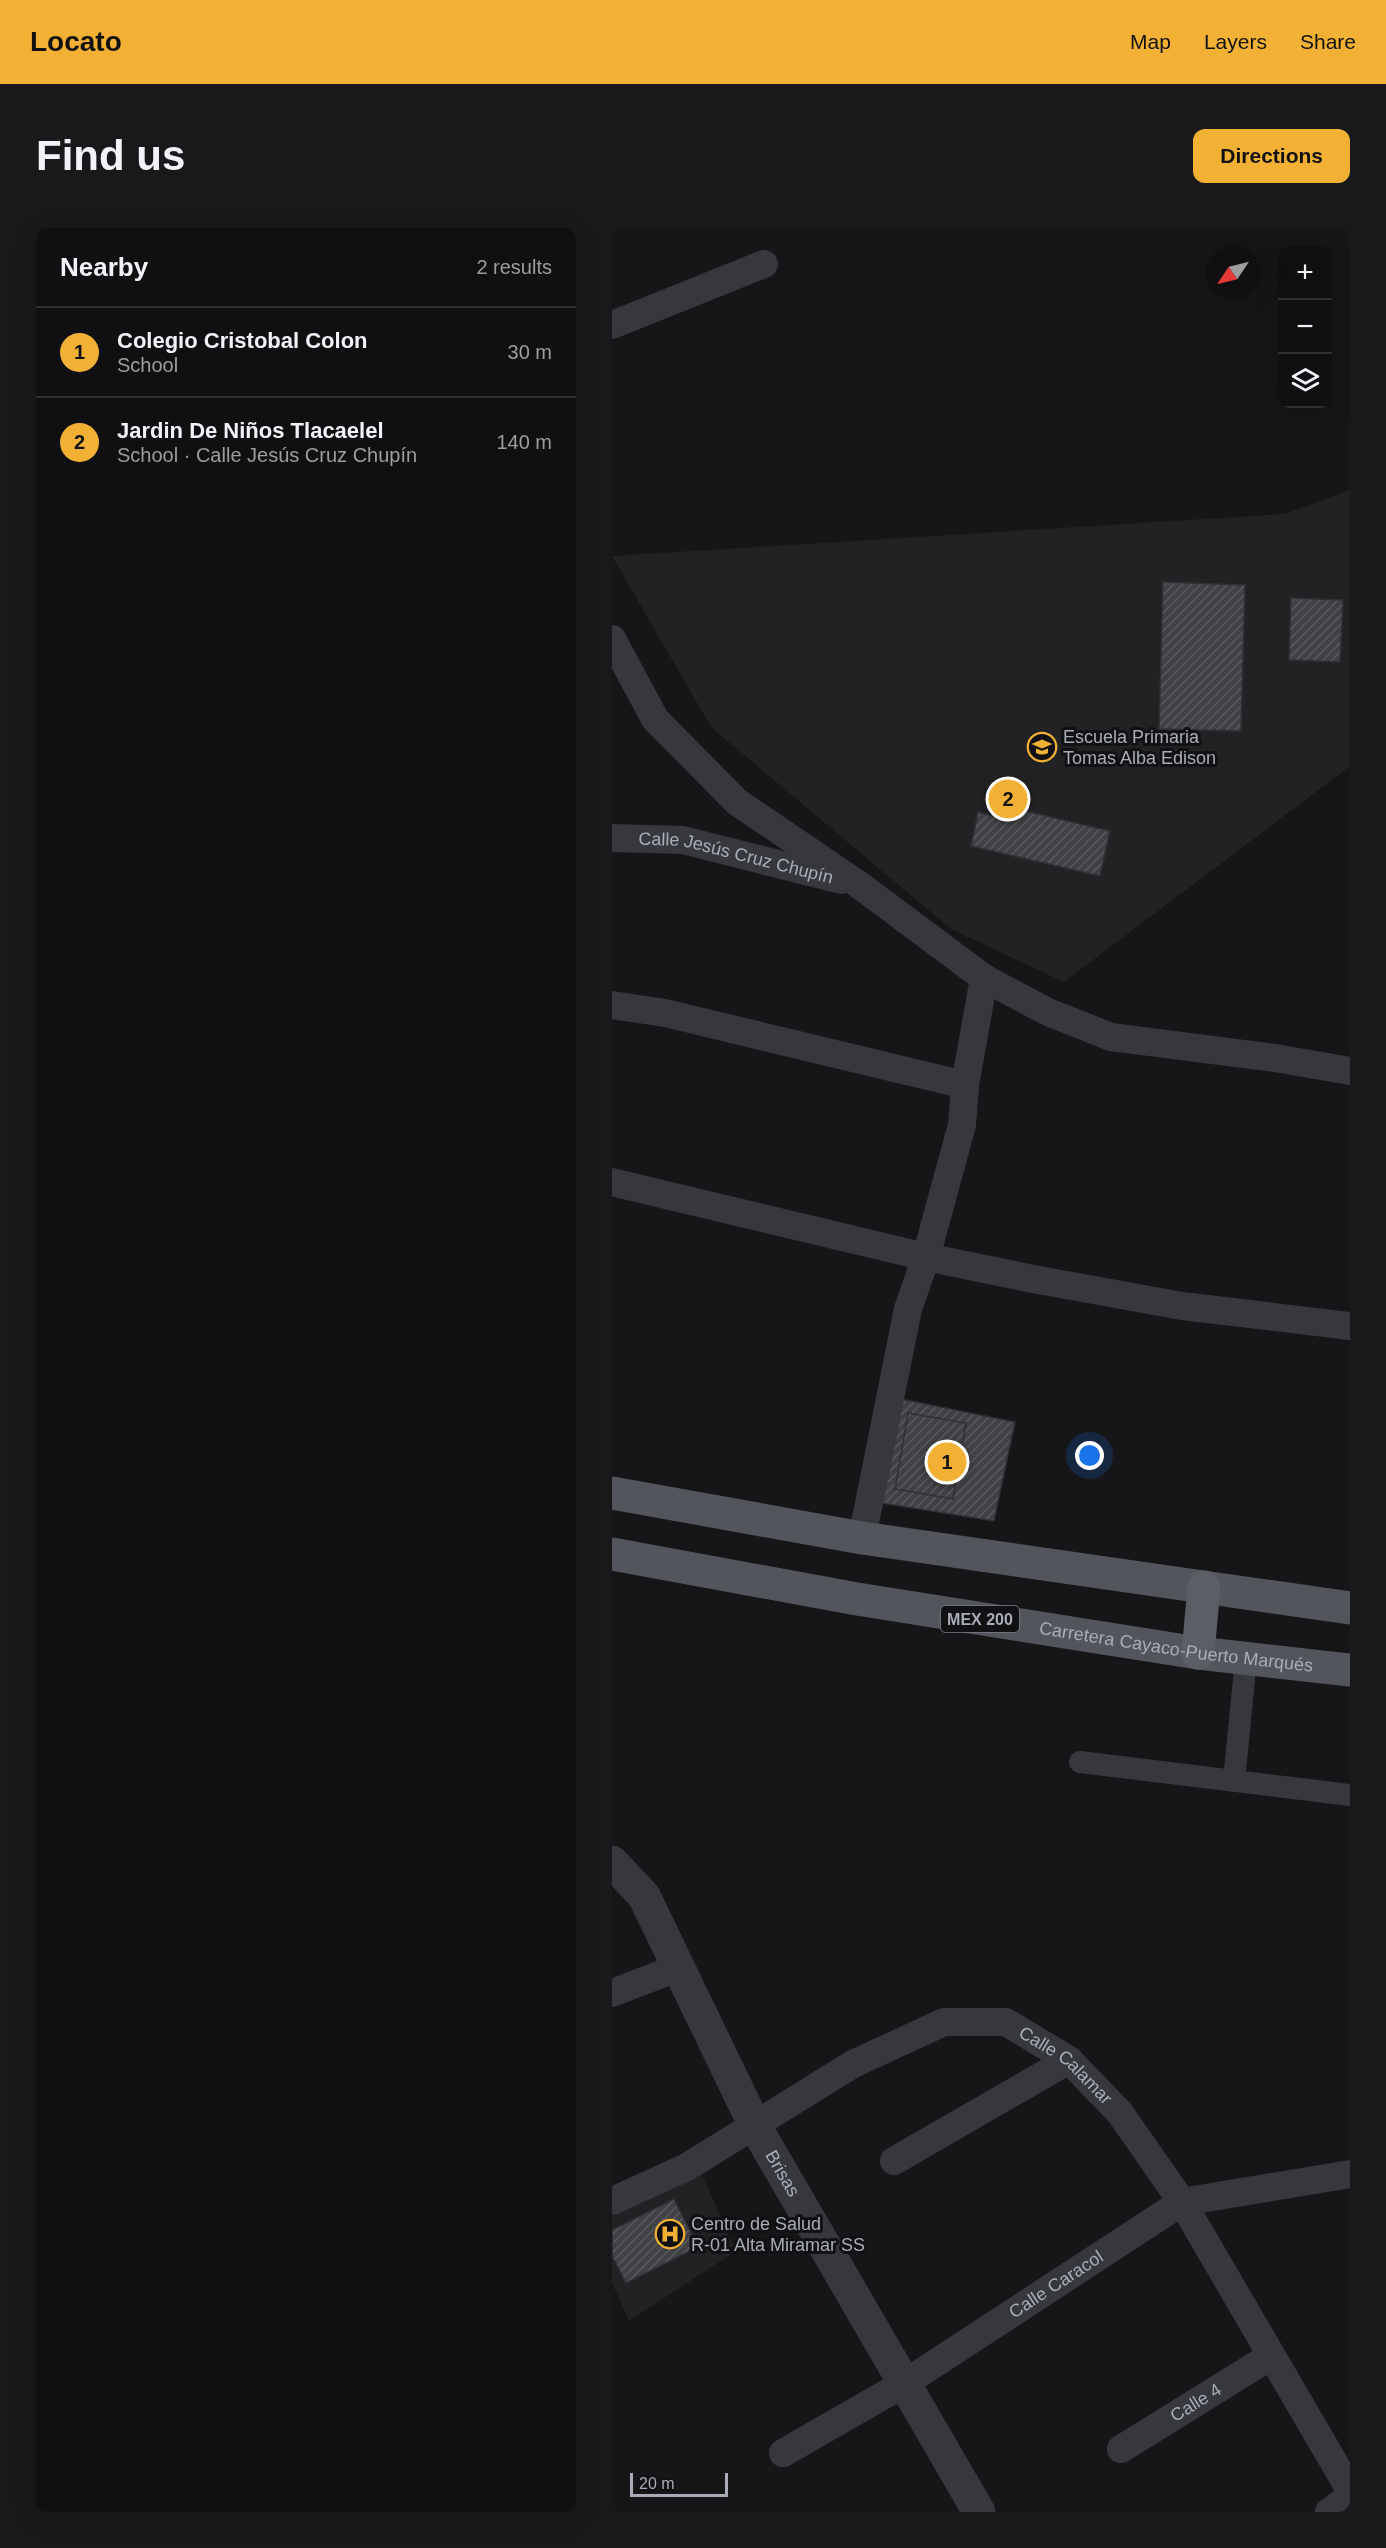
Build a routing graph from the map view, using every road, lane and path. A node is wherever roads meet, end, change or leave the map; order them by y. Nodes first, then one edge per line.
1 (764, 264) dead end
2 (612, 325) edge
3 (612, 639) edge
4 (612, 838) edge
5 (858, 884) junction
6 (984, 978) junction
7 (612, 1005) edge
8 (1350, 1071) edge
9 (965, 1085) junction
10 (612, 1182) edge
11 (926, 1257) junction
12 (1350, 1326) edge
13 (612, 1493) edge
14 (862, 1538) junction
15 (612, 1554) edge
16 (1204, 1587) junction
17 (1350, 1608) edge
18 (1198, 1653) junction
19 (1246, 1658) junction
20 (1350, 1670) edge
21 (1080, 1762) dead end
22 (1234, 1781) junction
23 (1350, 1795) edge
24 (612, 1862) edge
25 (677, 1968) junction
26 (612, 1993) edge
27 (1069, 2060) junction
28 (755, 2126) junction
29 (894, 2161) dead end
30 (1350, 2174) edge
31 (612, 2201) edge
32 (1182, 2202) junction
33 (1271, 2356) junction
34 (904, 2383) junction
35 (1121, 2449) dead end
36 (783, 2453) dead end
37 (1350, 2490) edge
38 (1350, 2497) edge
39 (979, 2512) edge
40 (1329, 2512) edge

1 - 2 street
3 - 5 street
4 - 5 street, Calle Jesús Cruz Chupín
5 - 6 street
6 - 8 street
6 - 9 street
7 - 9 street
9 - 11 street
10 - 11 street
11 - 12 street
11 - 14 street
13 - 14 main road
14 - 16 main road
15 - 18 main road, Carretera Cayaco-Puerto Marqués / MEX 200
16 - 17 main road
16 - 18 highway
18 - 19 main road, Carretera Cayaco-Puerto Marqués / MEX 200
19 - 20 main road, Carretera Cayaco-Puerto Marqués / MEX 200
19 - 22 street
21 - 22 street
22 - 23 street
24 - 25 street, Brisas
25 - 26 street
25 - 28 street, Brisas
27 - 28 street, Calle Calamar
27 - 29 street
27 - 32 street, Calle Calamar
28 - 31 street, Calle Calamar
28 - 34 street, Brisas
30 - 32 street, Calle Caracol
32 - 33 street, Calle Calamar
32 - 34 street, Calle Caracol
33 - 35 street, Calle 4
33 - 37 street, Calle Calamar
34 - 36 street, Calle Caracol
34 - 39 street, Brisas
38 - 40 street

